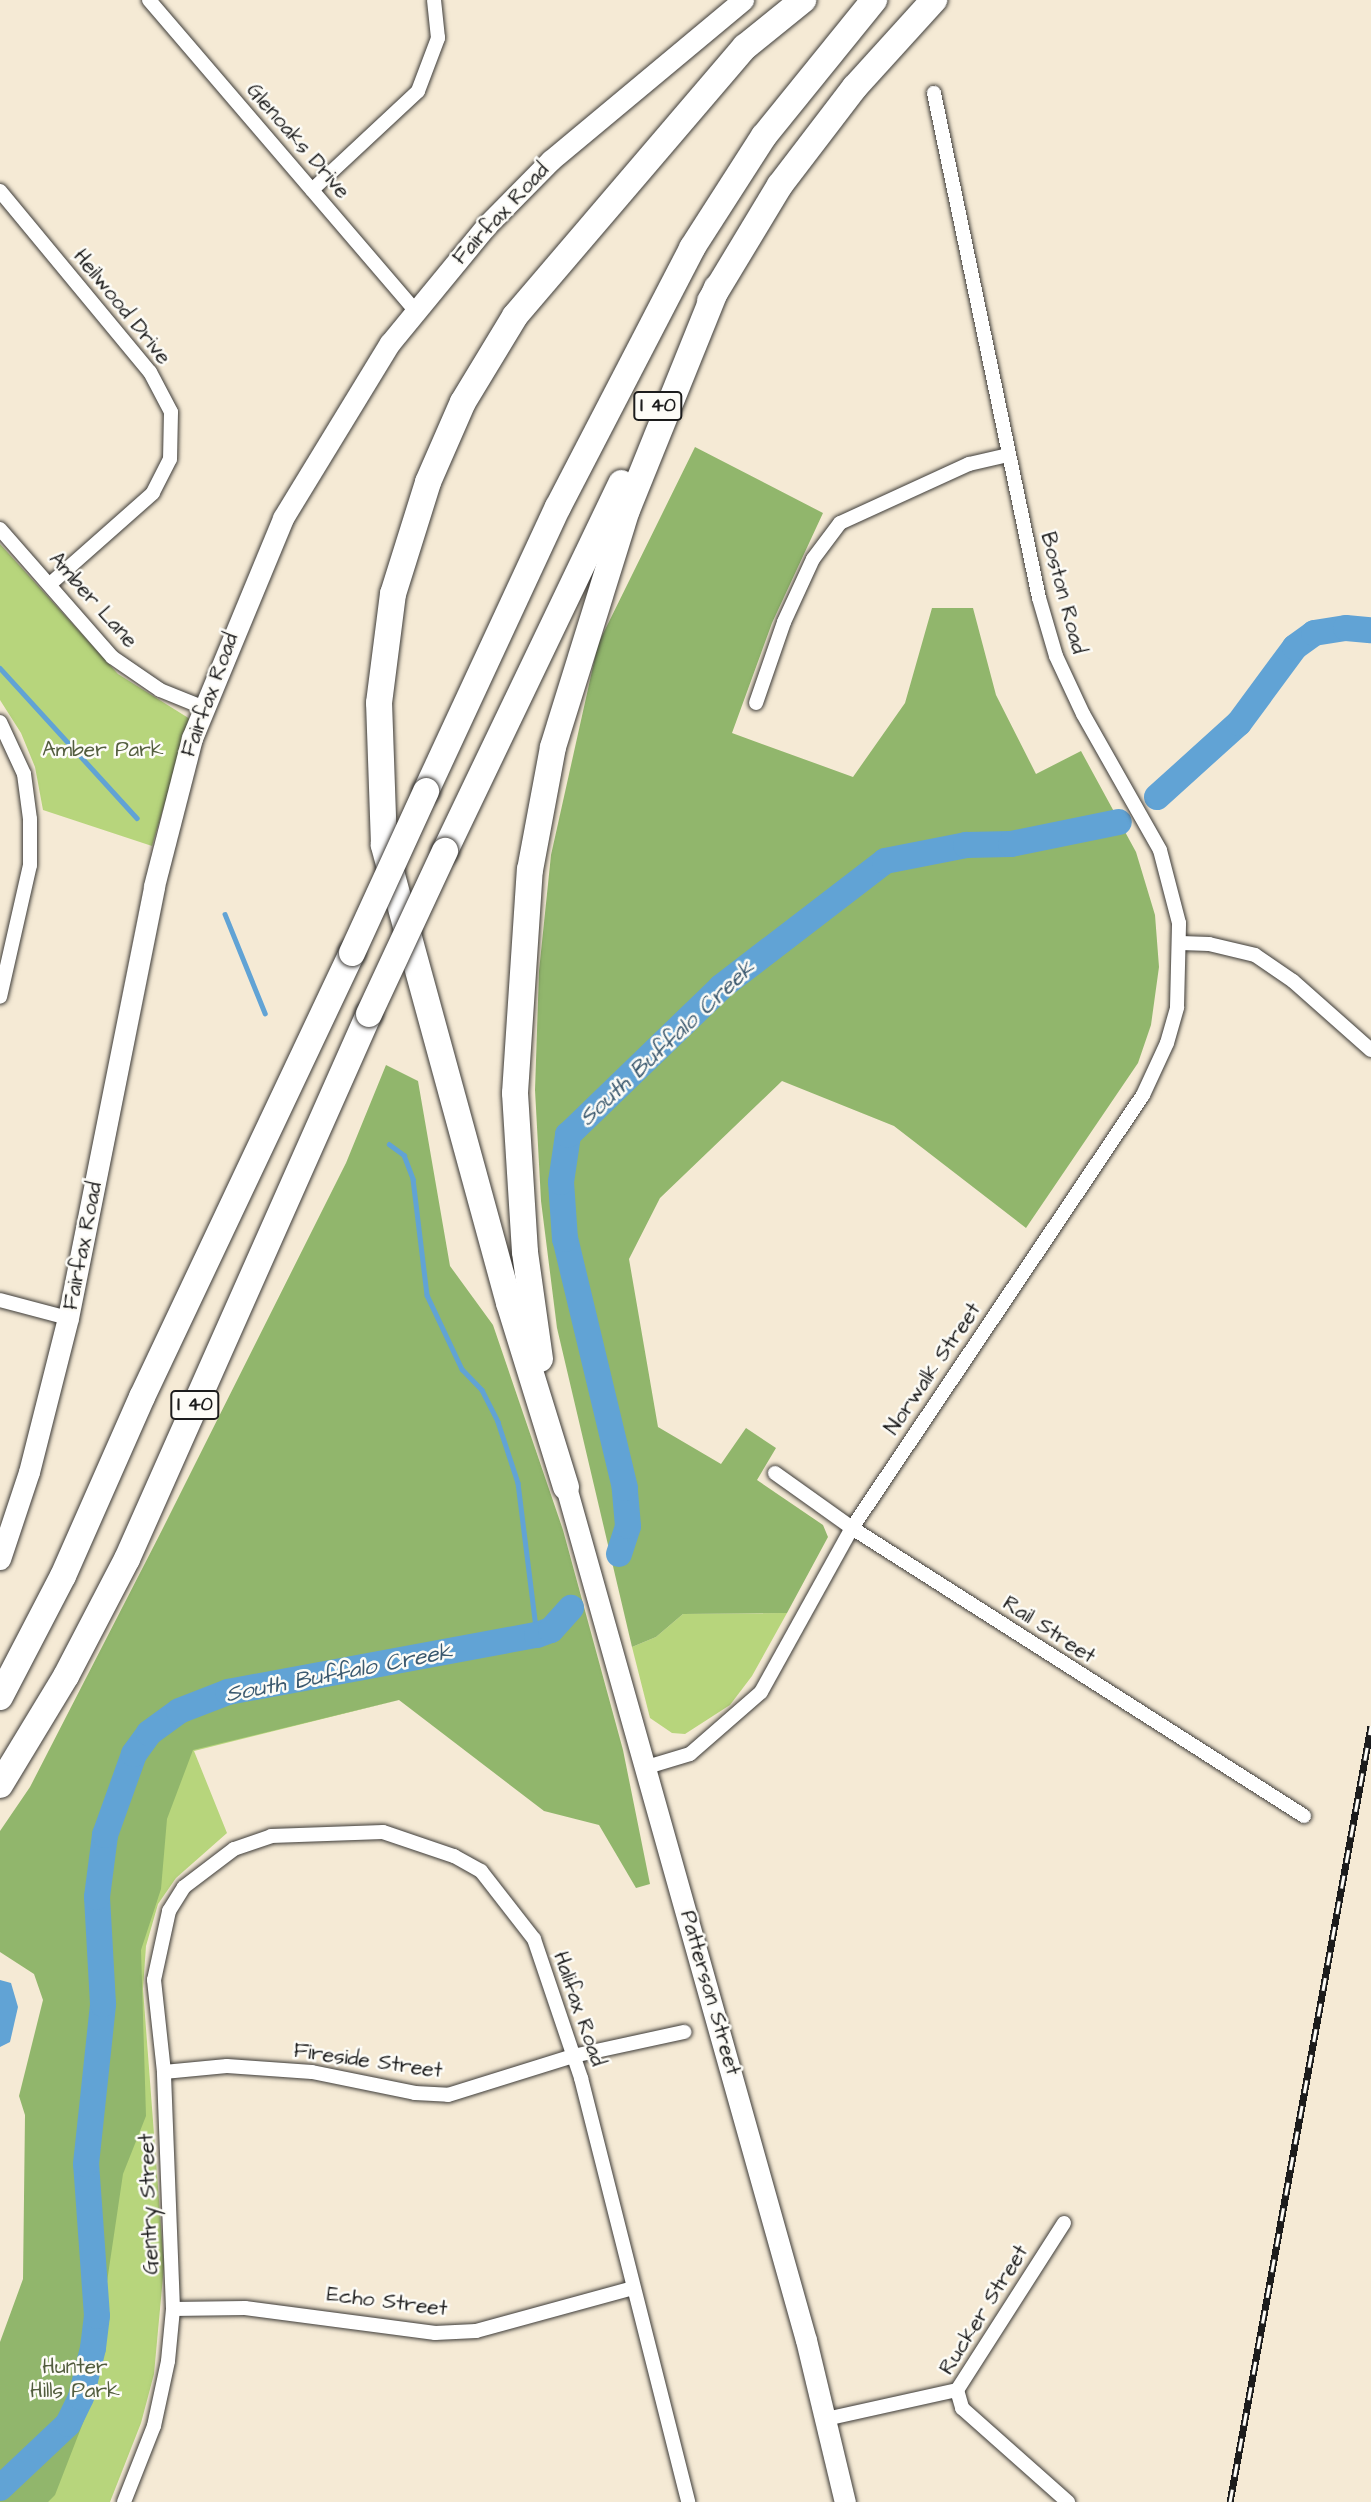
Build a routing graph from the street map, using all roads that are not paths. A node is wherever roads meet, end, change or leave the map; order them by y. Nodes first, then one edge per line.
1 (149, 0) edge
2 (433, 0) edge
3 (743, 0) edge
4 (803, 0) edge
5 (874, 0) edge
6 (934, 0) edge
7 (933, 93) dead end
8 (312, 190) junction
9 (0, 191) edge
10 (717, 287) junction
11 (415, 310) junction
12 (1007, 455) junction
13 (0, 529) edge
14 (50, 584) junction
15 (756, 703) dead end
16 (202, 707) junction
17 (0, 722) edge
18 (1181, 943) junction
19 (0, 998) edge
20 (1371, 1050) edge
21 (0, 1300) edge
22 (68, 1318) junction
23 (775, 1473) dead end
24 (566, 1487) junction
25 (852, 1528) junction
26 (0, 1559) edge
27 (0, 1697) edge
28 (647, 1767) junction
29 (0, 1785) edge
30 (1304, 1816) dead end
31 (175, 1900) joint
32 (684, 2032) dead end
33 (573, 2056) junction
34 (164, 2072) junction
35 (1065, 2223) dead end
36 (633, 2288) junction
37 (173, 2309) junction
38 (957, 2390) junction
39 (826, 2419) junction
40 (124, 2502) edge
41 (688, 2502) edge
42 (845, 2502) edge
43 (1068, 2502) edge

1 - 8 street, Glenoaks Drive
2 - 8 street
3 - 11 street, Fairfax Road
4 - 24 highway
5 - 27 highway, I 40, bridge
6 - 10 highway, I 40
7 - 12 street, Boston Road
8 - 11 street, Glenoaks Drive
9 - 14 street, Heilwood Drive
10 - 24 highway
10 - 29 highway, I 40, bridge
11 - 16 street, Fairfax Road
12 - 15 street
12 - 18 street, Boston Road
13 - 14 street, Amber Lane
14 - 16 street, Amber Lane
16 - 22 street, Fairfax Road
17 - 19 street
18 - 20 street
18 - 25 street, Norwalk Street
21 - 22 street
22 - 26 street, Fairfax Road
23 - 25 street, Rail Street
24 - 28 street, Patterson Street
25 - 28 street, Norwalk Street
25 - 30 street, Rail Street
28 - 39 street, Patterson Street
31 - 33 street, Halifax Road
31 - 34 street, Gentry Street
32 - 33 street, Fireside Street
33 - 34 street, Fireside Street
33 - 36 street, Halifax Road
34 - 37 street, Gentry Street
35 - 38 street, Rucker Street
36 - 37 street, Echo Street
36 - 41 street, Halifax Road
37 - 40 street, Gentry Street
38 - 39 street
38 - 43 street, Rucker Street
39 - 42 street, Patterson Street

